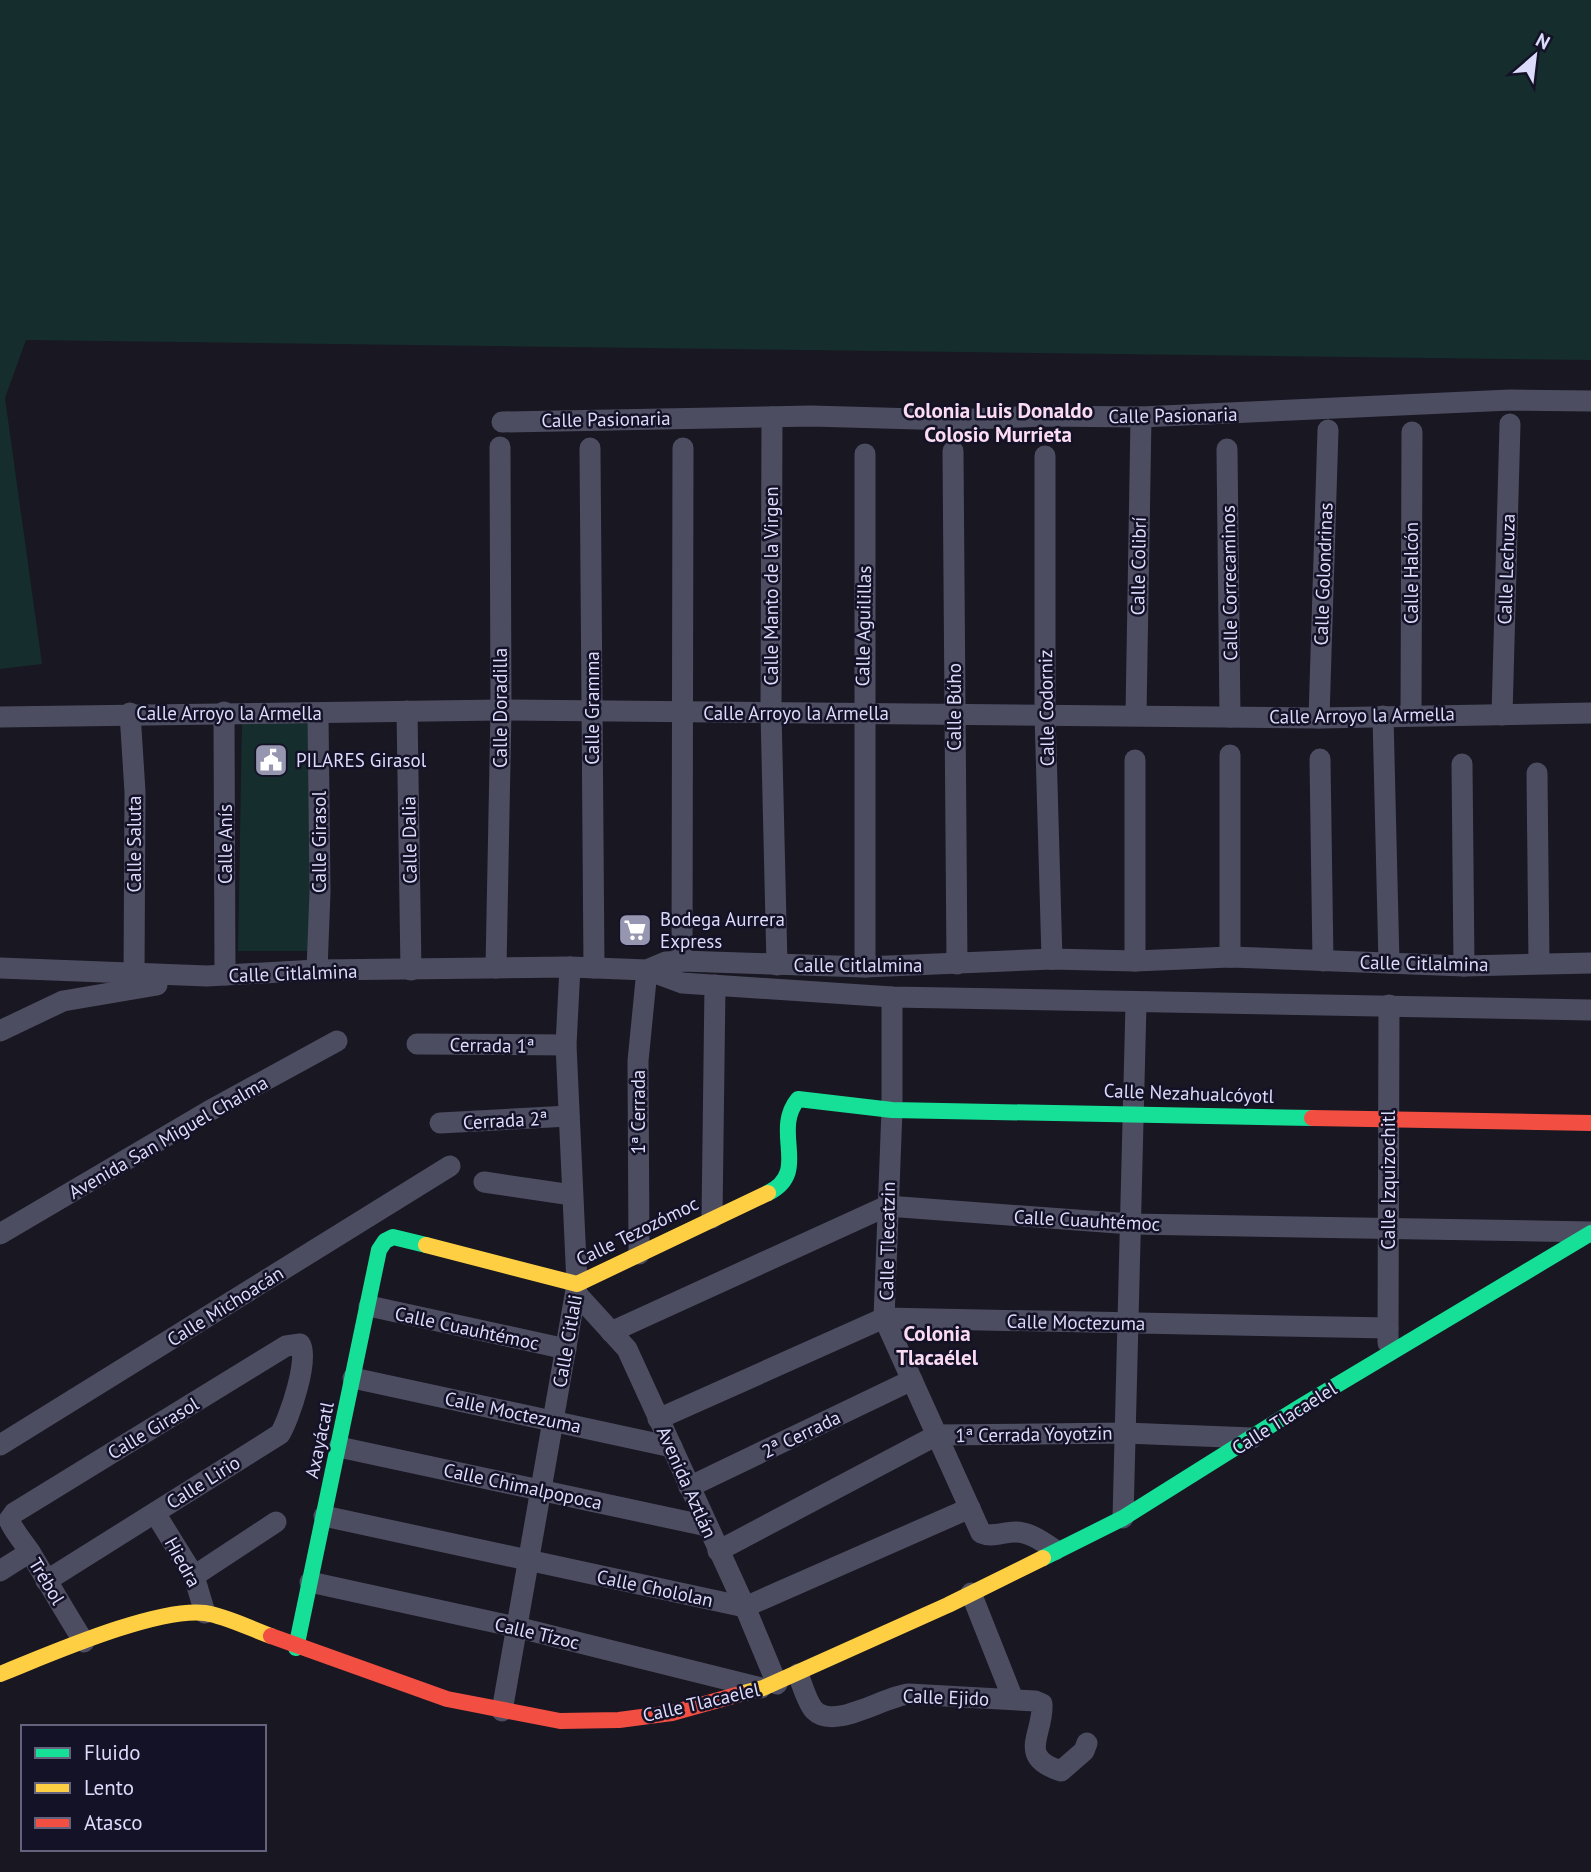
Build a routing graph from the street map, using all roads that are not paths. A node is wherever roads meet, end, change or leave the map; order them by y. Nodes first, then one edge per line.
1 (1591, 401) edge
2 (772, 417) junction
3 (1140, 417) junction
4 (502, 422) dead end
5 (1510, 424) dead end
6 (1328, 430) dead end
7 (1412, 432) dead end
8 (500, 447) dead end
9 (590, 448) dead end
10 (683, 448) dead end
11 (1227, 449) dead end
12 (953, 451) dead end
13 (865, 454) dead end
14 (1045, 456) dead end
15 (407, 710) junction
16 (501, 710) junction
17 (592, 710) junction
18 (224, 712) junction
19 (683, 712) junction
20 (863, 712) junction
21 (130, 713) junction
22 (771, 713) junction
23 (1045, 713) junction
24 (1591, 713) edge
25 (318, 714) junction
26 (953, 715) junction
27 (1136, 715) junction
28 (1411, 715) junction
29 (1502, 715) junction
30 (0, 716) edge
31 (1383, 716) junction
32 (1230, 717) junction
33 (1319, 718) junction
34 (1230, 755) dead end
35 (1320, 758) dead end
36 (1135, 760) dead end
37 (1462, 764) dead end
38 (1536, 773) dead end
39 (1230, 957) junction
40 (1052, 960) junction
41 (682, 961) junction
42 (1135, 961) junction
43 (1322, 961) junction
44 (1390, 962) junction
45 (1539, 963) junction
46 (1591, 963) edge
47 (957, 964) junction
48 (777, 965) junction
49 (1464, 966) junction
50 (570, 967) junction
51 (864, 967) junction
52 (0, 968) edge
53 (496, 968) junction
54 (594, 968) junction
55 (317, 970) junction
56 (411, 970) junction
57 (647, 970) junction
58 (134, 975) junction
59 (216, 976) junction
60 (716, 985) junction
61 (892, 997) junction
62 (1136, 1004) junction
63 (1389, 1005) junction
64 (1591, 1010) edge
65 (0, 1031) edge
66 (337, 1041) dead end
67 (417, 1044) dead end
68 (566, 1045) junction
69 (789, 1106) joint
70 (892, 1110) junction
71 (1134, 1112) junction
72 (569, 1116) junction
73 (1388, 1120) junction
74 (1591, 1123) edge
75 (440, 1124) dead end
76 (450, 1166) dead end
77 (484, 1182) dead end
78 (572, 1195) junction
79 (887, 1206) junction
80 (712, 1218) junction
81 (1131, 1224) junction
82 (1388, 1229) junction
83 (1591, 1233) edge
84 (0, 1234) edge
85 (385, 1241) joint
86 (639, 1254) junction
87 (577, 1289) junction
88 (369, 1307) junction
89 (884, 1318) junction
90 (1128, 1323) junction
91 (1388, 1328) junction
92 (611, 1332) junction
93 (300, 1344) joint
94 (566, 1349) junction
95 (1388, 1354) junction
96 (353, 1378) junction
97 (912, 1380) junction
98 (658, 1419) junction
99 (553, 1421) junction
100 (1125, 1433) junction
101 (937, 1435) junction
102 (1252, 1438) junction
103 (0, 1445) edge
104 (339, 1447) junction
105 (672, 1447) junction
106 (689, 1487) junction
107 (541, 1490) junction
108 (970, 1508) junction
109 (155, 1513) junction
110 (324, 1516) junction
111 (1123, 1518) junction
112 (9, 1520) joint
113 (276, 1522) dead end
114 (707, 1526) junction
115 (1055, 1550) junction
116 (718, 1551) junction
117 (30, 1552) junction
118 (528, 1560) junction
119 (0, 1572) edge
120 (194, 1576) junction
121 (46, 1581) junction
122 (310, 1583) junction
123 (971, 1593) junction
124 (745, 1607) junction
125 (205, 1613) junction
126 (516, 1627) junction
127 (84, 1642) junction
128 (296, 1648) junction
129 (0, 1674) edge
130 (798, 1674) junction
131 (770, 1686) junction
132 (1013, 1699) junction
133 (502, 1711) junction
134 (1087, 1743) dead end

1 - 3 street, Calle Pasionaria
2 - 3 street, Calle Pasionaria
2 - 4 street, Calle Pasionaria
2 - 22 street, Calle Manto de la Virgen
3 - 27 street, Calle Colibrí
5 - 29 street, Calle Lechuza
6 - 33 street, Calle Golondrinas
7 - 28 street, Calle Halcón
8 - 16 street, Calle Doradilla
9 - 17 street, Calle Gramma
10 - 19 street
11 - 32 street, Calle Correcaminos
12 - 26 street, Calle Búho
13 - 20 street, Calle Aguilillas
14 - 23 street, Calle Codorniz
15 - 16 street, Calle Arroyo la Armella
15 - 25 street, Calle Arroyo la Armella
15 - 56 street, Calle Dalia
16 - 17 street, Calle Arroyo la Armella
16 - 53 street, Calle Doradilla
17 - 19 street, Calle Arroyo la Armella
17 - 54 street, Calle Gramma
18 - 21 street, Calle Arroyo la Armella
18 - 25 street, Calle Arroyo la Armella
18 - 59 street, Calle Anís
19 - 22 street, Calle Arroyo la Armella
19 - 41 street
20 - 22 street, Calle Arroyo la Armella
20 - 26 street, Calle Arroyo la Armella
20 - 51 street, Calle Aguilillas
21 - 30 street, Calle Arroyo la Armella
21 - 58 street, Calle Saluta
22 - 48 street, Calle Manto de la Virgen
23 - 26 street, Calle Arroyo la Armella
23 - 27 street, Calle Arroyo la Armella
23 - 40 street, Calle Codorniz
24 - 29 street, Calle Arroyo la Armella
25 - 55 street, Calle Girasol
26 - 47 street, Calle Búho
27 - 32 street, Calle Arroyo la Armella
28 - 29 street, Calle Arroyo la Armella
28 - 31 street, Calle Arroyo la Armella
31 - 33 street, Calle Arroyo la Armella
31 - 44 street
32 - 33 street, Calle Arroyo la Armella
34 - 39 street
35 - 43 street
36 - 42 street
37 - 49 street
38 - 45 street
39 - 42 street, Calle Citlalmina
39 - 43 street, Calle Citlalmina
40 - 42 street, Calle Citlalmina
40 - 47 street, Calle Citlalmina
41 - 48 street, Calle Citlalmina
41 - 57 street, Calle Citlalmina
43 - 44 street, Calle Citlalmina
44 - 49 street, Calle Citlalmina
45 - 46 street, Calle Citlalmina
45 - 49 street, Calle Citlalmina
47 - 51 street, Calle Citlalmina
48 - 51 street, Calle Citlalmina
50 - 53 street, Calle Citlalmina
50 - 54 street, Calle Citlalmina
50 - 68 street, Calle Citlali
52 - 58 street, Calle Citlalmina
53 - 56 street, Calle Citlalmina
54 - 57 street, Calle Citlalmina
55 - 56 street, Calle Citlalmina
55 - 59 street, Calle Citlalmina
57 - 60 street
57 - 86 street, 1ª Cerrada
58 - 59 street, Calle Citlalmina
59 - 65 street
60 - 61 street
60 - 80 street
61 - 62 street
61 - 70 street, Calle Tlecatzin
62 - 63 street
62 - 71 street
63 - 64 street
63 - 73 street, Calle Izquizochitl
66 - 84 street, Avenida San Miguel Chalma
67 - 68 street, Cerrada 1ª
68 - 72 street, Calle Citlali
69 - 70 street, Calle Nezahualcóyotl
69 - 80 street, Calle Tezozómoc
70 - 71 street, Calle Nezahualcóyotl
70 - 79 street, Calle Tlecatzin
71 - 73 street, Calle Nezahualcóyotl
71 - 81 street
72 - 75 street, Cerrada 2ª
72 - 78 street, Calle Citlali
73 - 74 street, Calle Nezahualcóyotl
73 - 82 street, Calle Izquizochitl
76 - 103 street, Calle Michoacán
77 - 78 street
78 - 87 street, Calle Citlali
79 - 81 street, Calle Cuauhtémoc
79 - 89 street, Calle Tlecatzin
79 - 92 street, Calle Cuauhtémoc
80 - 86 street, Calle Tezozómoc
81 - 82 street, Calle Cuauhtémoc
81 - 90 street
82 - 83 street, Calle Cuauhtémoc
82 - 91 street, Calle Izquizochitl
83 - 95 street, Calle Tlacaelel
85 - 87 street, Calle Tezozómoc
85 - 88 street, Axayácatl
86 - 87 street, Calle Tezozómoc
87 - 92 street, Avenida Aztlán
87 - 94 street, Calle Citlali
88 - 94 street, Calle Cuauhtémoc
88 - 96 street, Axayácatl
89 - 90 street, Calle Moctezuma
89 - 97 street, Calle Tlecatzin
89 - 98 street, Calle Moctezuma
90 - 91 street, Calle Moctezuma
90 - 100 street
91 - 95 street, Calle Izquizochitl
92 - 98 street, Avenida Aztlán
93 - 109 street, Calle Lirio
93 - 112 street, Calle Girasol
94 - 99 street, Calle Citlali
95 - 102 street, Calle Tlacaelel
96 - 99 street, Calle Moctezuma
96 - 104 street, Axayácatl
97 - 101 street, Calle Tlecatzin
97 - 106 street, 2ª Cerrada
98 - 105 street, Avenida Aztlán
99 - 105 street, Calle Moctezuma
99 - 107 street, Calle Citlali
100 - 101 street, 1ª Cerrada Yoyotzin
100 - 102 street, 1ª Cerrada Yoyotzin
100 - 111 street
101 - 108 street, Calle Tlecatzin
101 - 116 street, 1ª Cerrada Yoyotzin
102 - 111 street, Calle Tlacaelel
104 - 107 street, Calle Chimalpopoca
104 - 110 street, Axayácatl
105 - 106 street, Avenida Aztlán
106 - 114 street, Avenida Aztlán
107 - 114 street, Calle Chimalpopoca
107 - 118 street, Calle Citlali
108 - 115 street, Calle Tlecatzin
108 - 124 street
109 - 120 street, Hiedra
109 - 121 street, Calle Lirio
110 - 118 street, Calle Chololan
110 - 122 street, Axayácatl
111 - 115 street, Calle Tlacaelel
112 - 117 street, Trébol
113 - 120 street
114 - 116 street, Avenida Aztlán
115 - 123 street, Calle Tlacaelel
116 - 124 street, Avenida Aztlán
117 - 119 street
117 - 121 street, Trébol
118 - 124 street, Calle Chololan
118 - 126 street, Calle Citlali
120 - 125 street, Hiedra
121 - 127 street, Trébol
122 - 126 street, Calle Tízoc
122 - 128 street, Axayácatl
123 - 130 street, Calle Tlacaelel
123 - 132 street
124 - 131 street, Avenida Aztlán
125 - 127 street
125 - 128 street, Calle Tlacaelel
126 - 131 street, Calle Tízoc
126 - 133 street, Calle Citlali
127 - 129 street
128 - 133 street, Calle Tlacaelel
130 - 131 street, Calle Tlacaelel
130 - 132 street, Calle Ejido
131 - 133 street, Calle Tlacaelel
132 - 134 street, Calle Ejido

